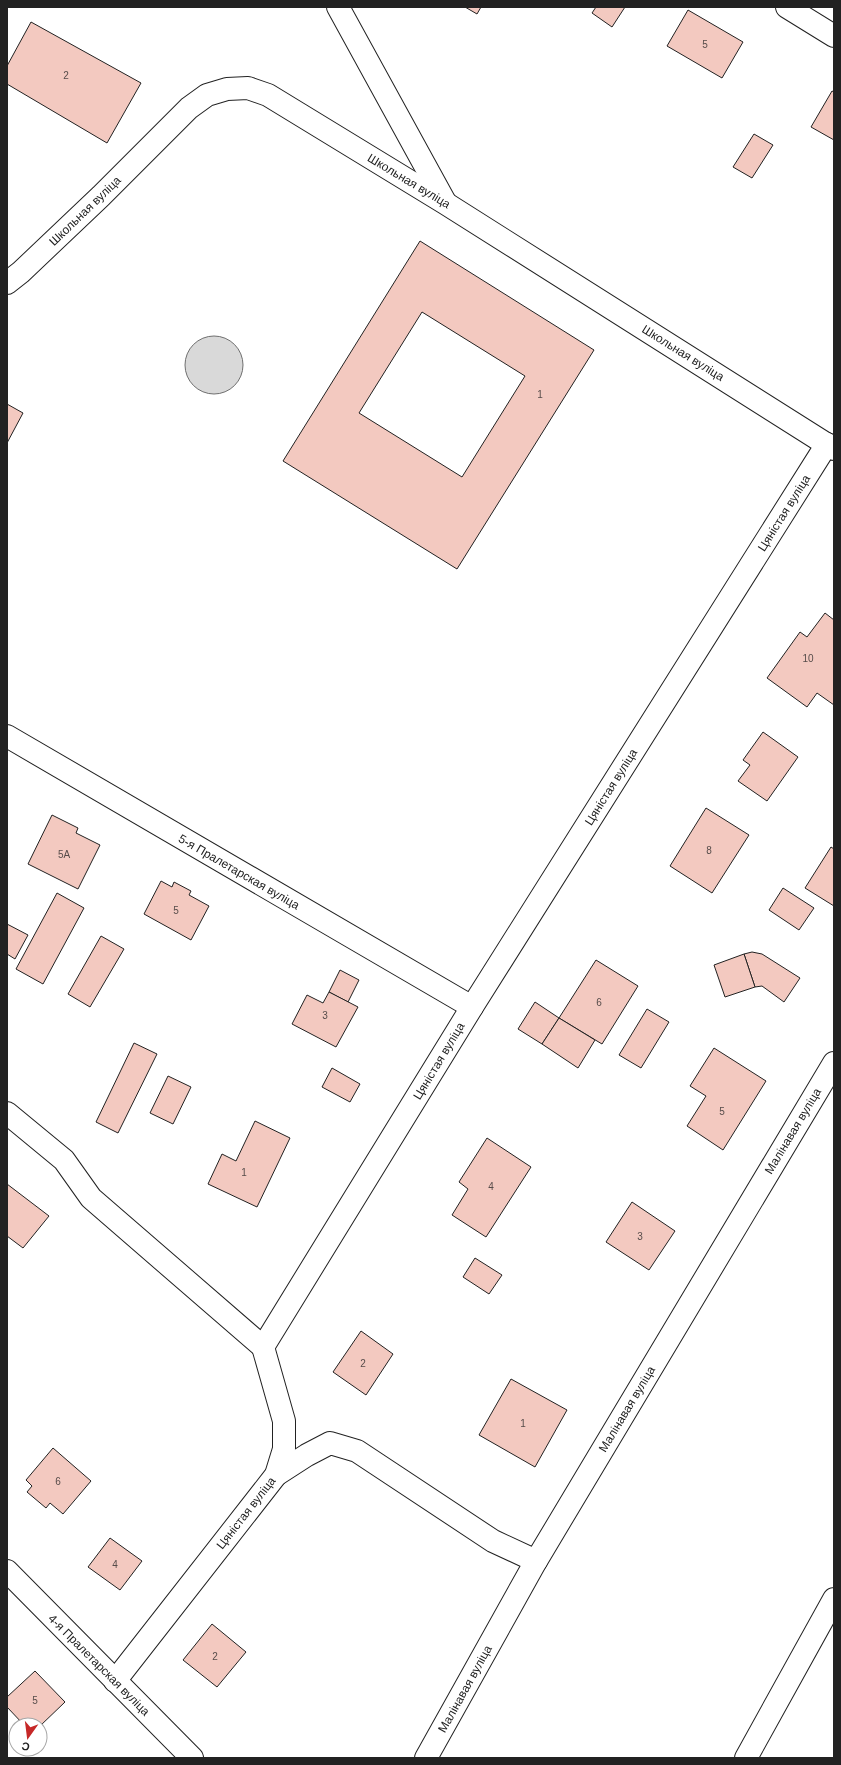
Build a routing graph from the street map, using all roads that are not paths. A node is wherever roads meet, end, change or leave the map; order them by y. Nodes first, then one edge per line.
1 (338, 7) edge
2 (787, 7) edge
3 (834, 36) edge
4 (445, 203) junction
5 (7, 283) edge
6 (831, 446) edge
7 (7, 736) edge
8 (472, 1007) junction
9 (834, 1063) edge
10 (7, 1113) edge
11 (263, 1347) junction
12 (276, 1476) junction
13 (536, 1561) junction
14 (7, 1571) edge
15 (834, 1599) edge
16 (116, 1681) junction
17 (192, 1758) edge
18 (426, 1758) edge
19 (746, 1758) edge

1 - 4 street
2 - 3 street
4 - 5 street, Школьная вуліца
4 - 6 street, Школьная вуліца
6 - 8 street, Цяністая вуліца
7 - 8 street, 5-я Пралетарская вуліца
8 - 11 street, Цяністая вуліца
9 - 13 street, Малінавая вуліца
10 - 11 street
11 - 12 street, Цяністая вуліца
12 - 13 street
12 - 16 street, Цяністая вуліца
13 - 18 street, Малінавая вуліца
14 - 16 street, 4-я Пралетарская вуліца
15 - 19 street
16 - 17 street, 4-я Пралетарская вуліца

